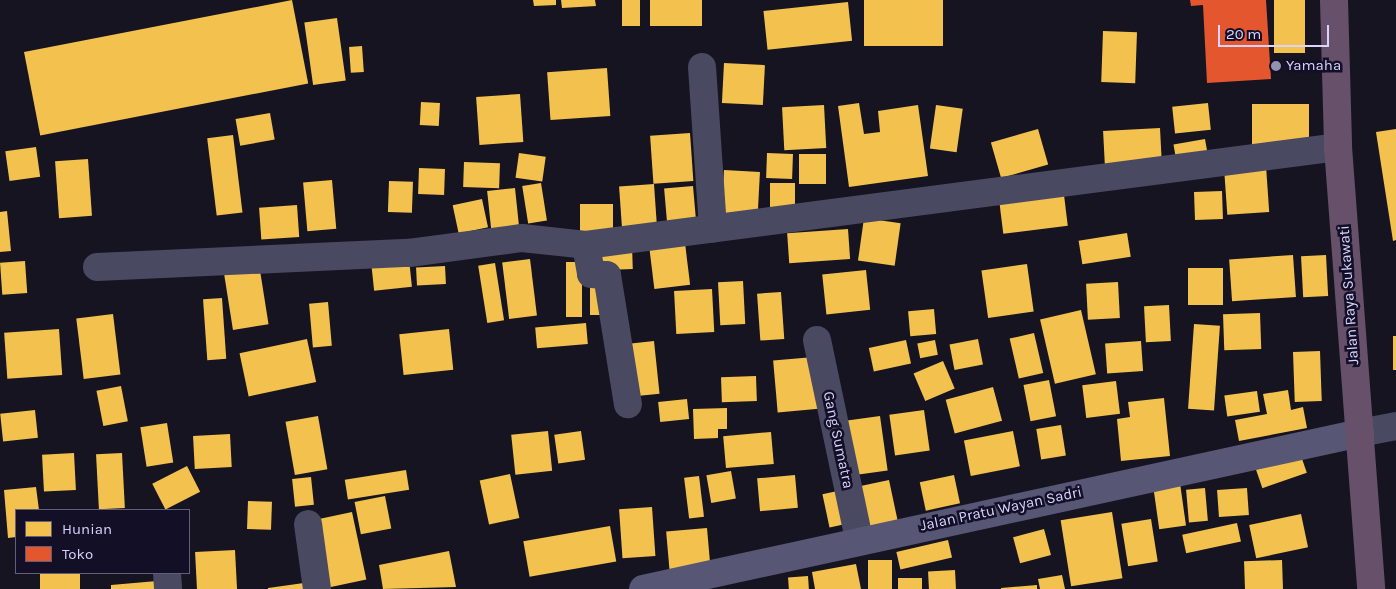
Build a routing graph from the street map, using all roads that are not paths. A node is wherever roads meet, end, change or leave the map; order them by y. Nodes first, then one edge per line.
1 (1334, 0) edge
2 (702, 67) dead end
3 (1338, 147) junction
4 (713, 229) junction
5 (586, 245) junction
6 (97, 267) dead end
7 (817, 340) dead end
8 (628, 404) dead end
9 (1396, 426) edge
10 (1360, 433) junction
11 (308, 524) dead end
12 (860, 539) junction
13 (167, 574) edge
14 (168, 589) edge
15 (317, 589) edge
16 (643, 589) edge
17 (1371, 589) edge

1 - 3 highway, Jalan Raya Sukawati
2 - 4 street
3 - 4 street
3 - 10 highway, Jalan Raya Sukawati
4 - 5 street
5 - 6 street
5 - 8 street
7 - 12 street, Gang Sumatra
9 - 10 street
10 - 12 street, Jalan Pratu Wayan Sadri
10 - 17 highway, Jalan Raya Sukawati
11 - 15 street
12 - 16 street, Jalan Pratu Wayan Sadri
13 - 14 street

